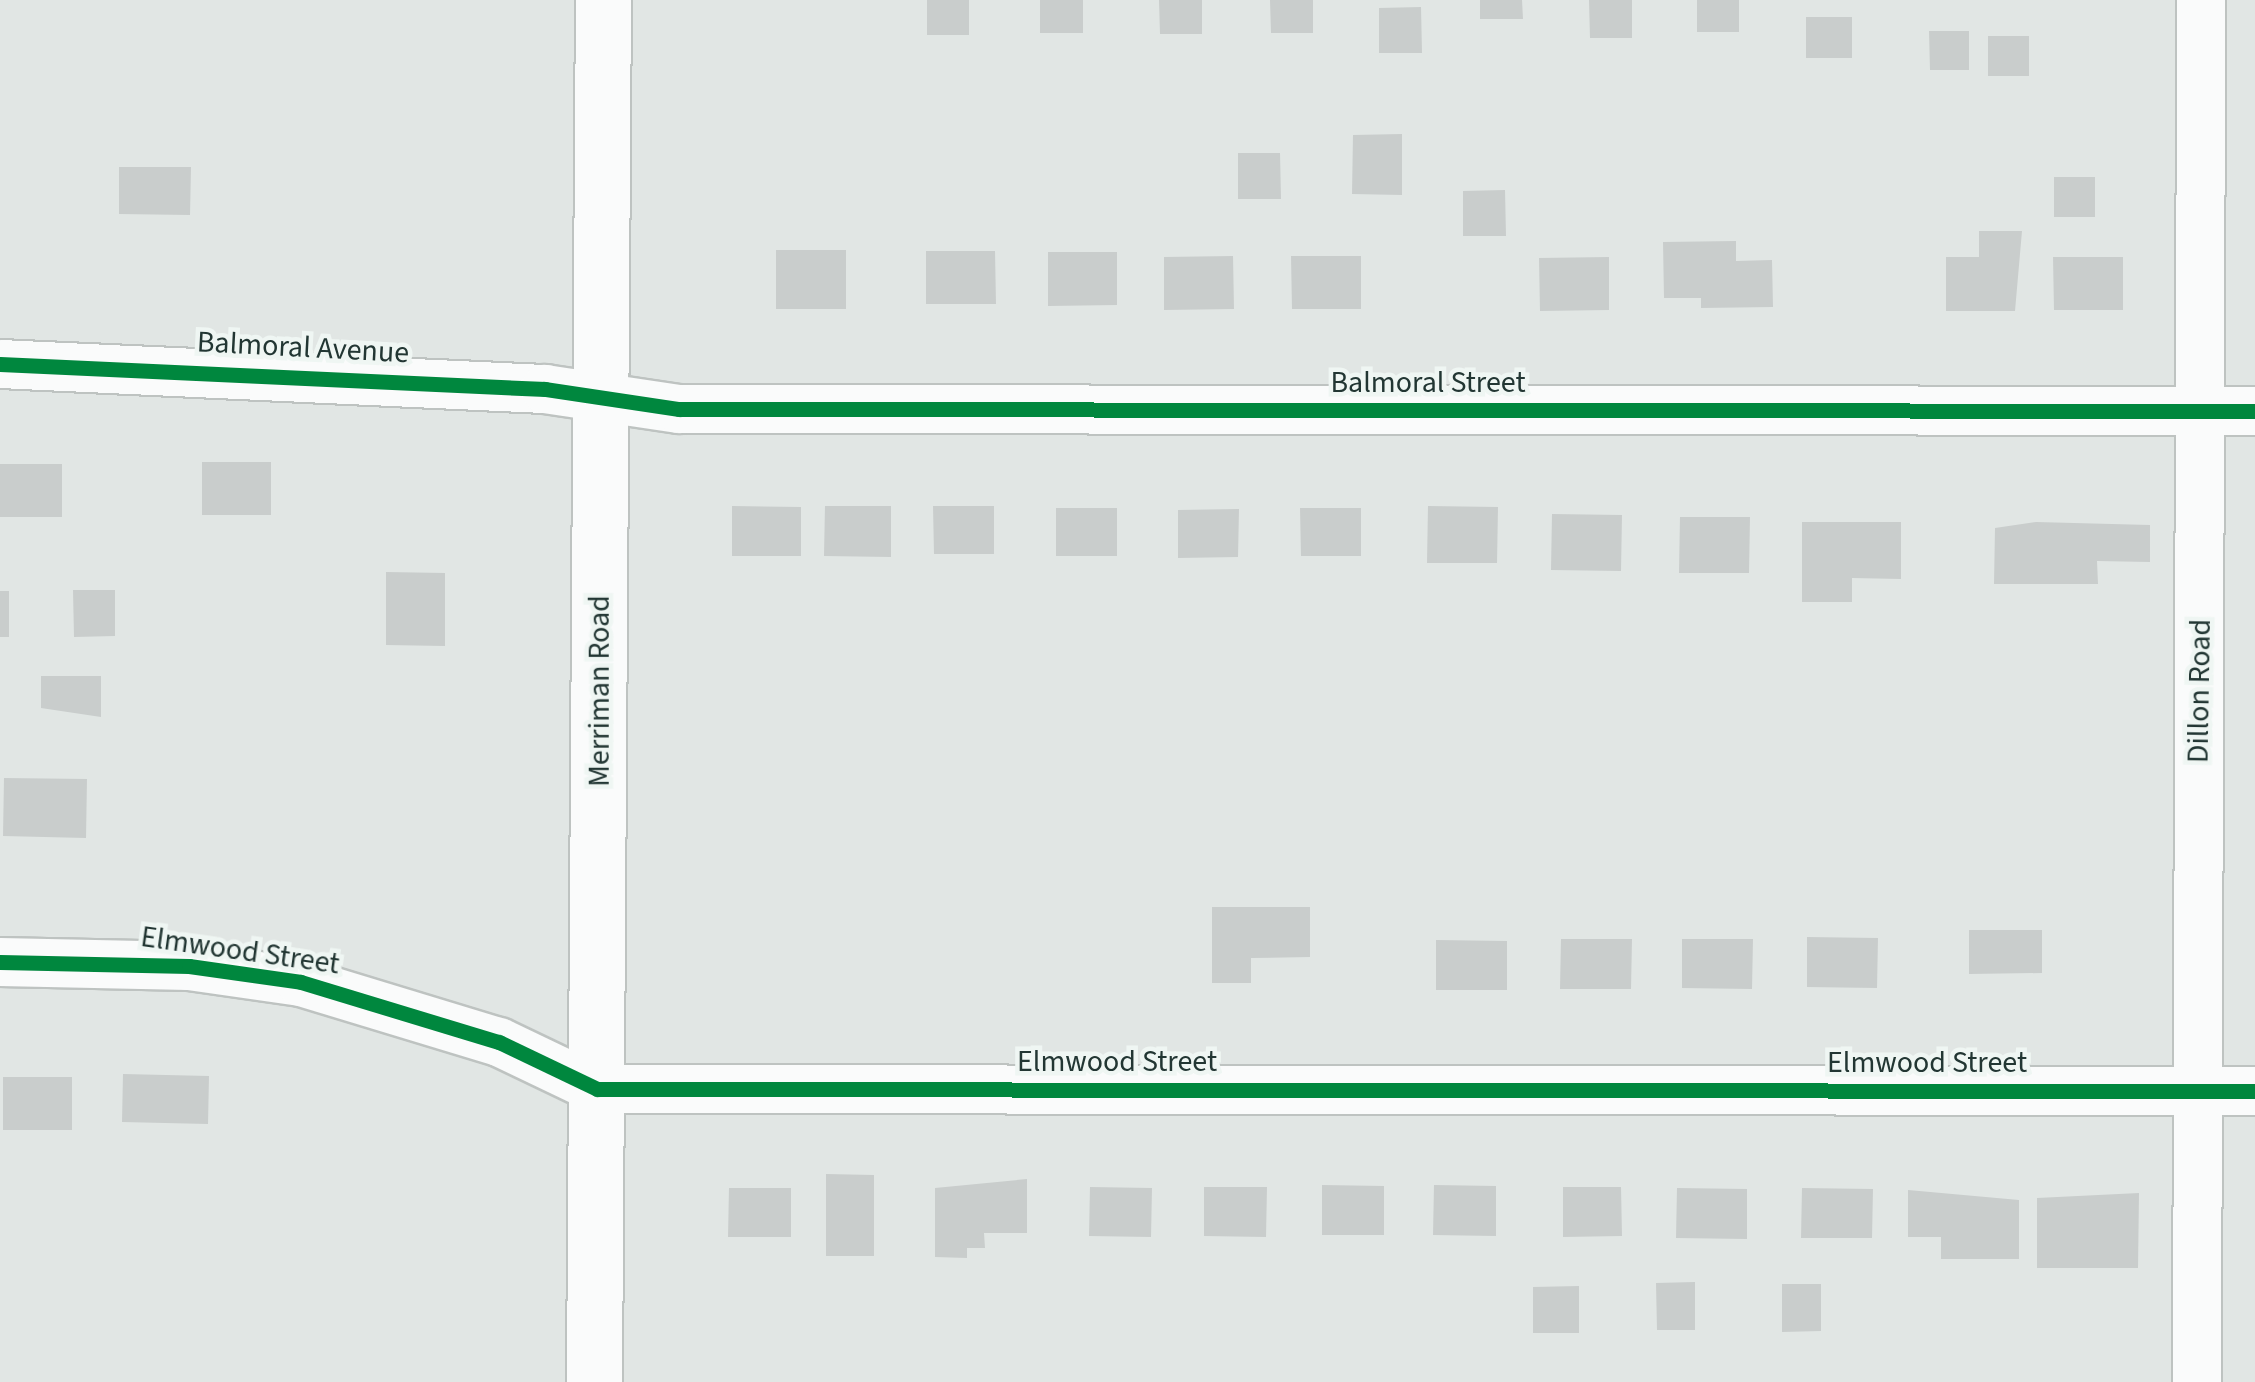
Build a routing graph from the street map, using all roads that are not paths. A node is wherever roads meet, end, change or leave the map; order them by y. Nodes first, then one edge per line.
1 (603, 0) edge
2 (2201, 0) edge
3 (0, 364) edge
4 (602, 400) junction
5 (2203, 411) junction
6 (2255, 411) edge
7 (0, 962) edge
8 (597, 1088) junction
9 (2196, 1091) junction
10 (2255, 1091) edge
11 (594, 1382) edge
12 (2197, 1382) edge

1 - 4 main road, Merriman Road
2 - 5 street, Dillon Road
3 - 4 street, Balmoral Avenue
4 - 5 street, Balmoral Street
4 - 8 main road, Merriman Road
5 - 6 street, Balmoral Street
5 - 9 street, Dillon Road
7 - 8 street, Elmwood Street
8 - 9 street, Elmwood Street
8 - 11 main road, Merriman Road
9 - 10 street, Elmwood Street
9 - 12 street, Dillon Road

